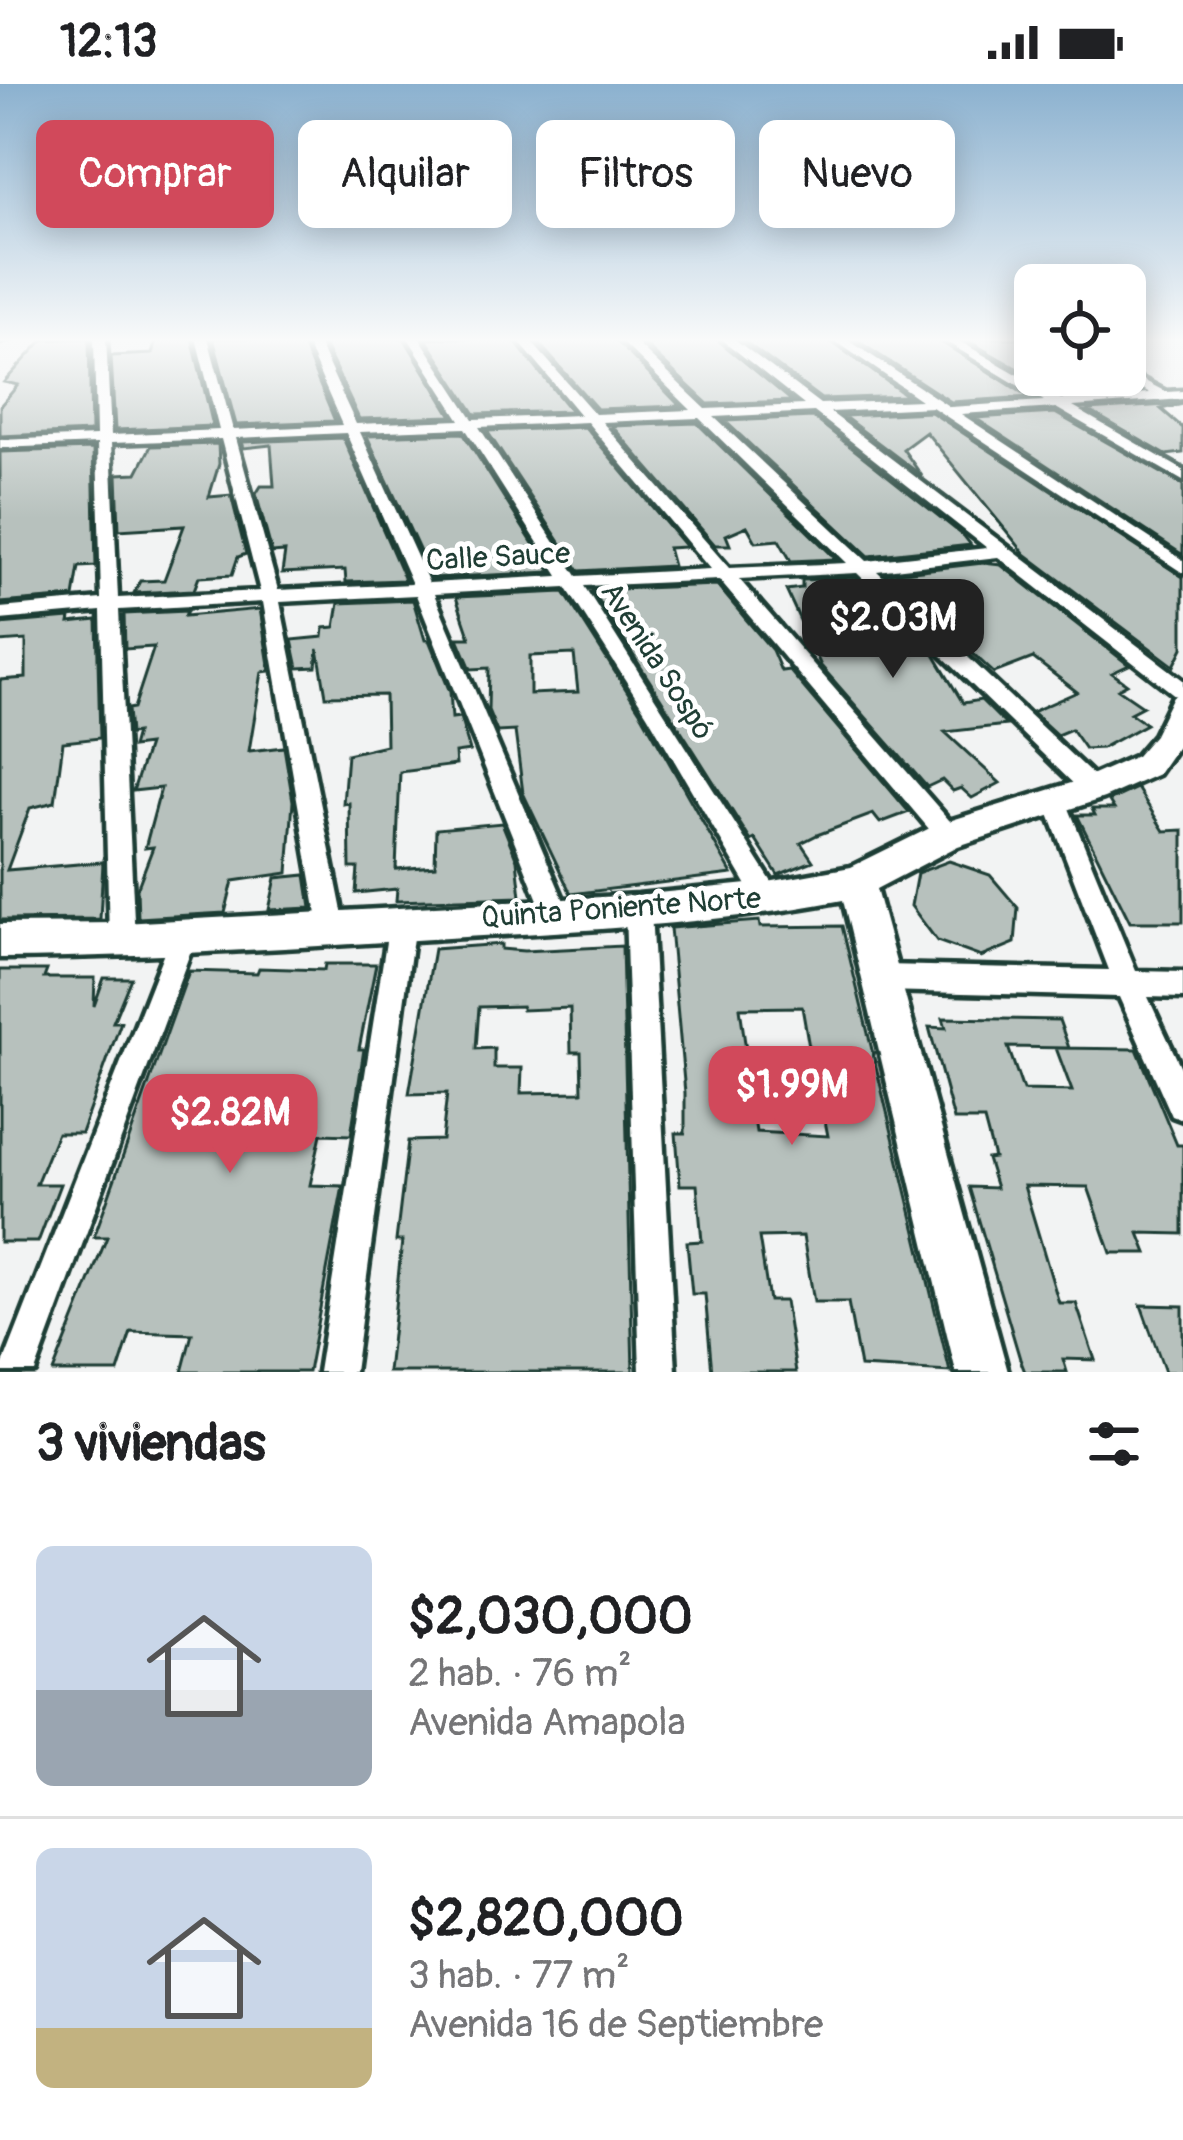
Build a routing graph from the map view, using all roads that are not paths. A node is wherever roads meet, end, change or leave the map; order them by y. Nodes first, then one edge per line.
1 (102, 398) edge
2 (217, 398) edge
3 (335, 398) edge
4 (454, 398) edge
5 (573, 398) edge
6 (691, 398) edge
7 (800, 398) edge
8 (930, 398) edge
9 (1048, 398) edge
10 (1141, 398) edge
11 (1055, 402) junction
12 (944, 407) junction
13 (814, 409) junction
14 (706, 412) junction
15 (591, 419) junction
16 (472, 426) junction
17 (349, 430) junction
18 (226, 436) junction
19 (104, 442) junction
20 (0, 444) edge
21 (1183, 476) edge
22 (999, 552) junction
23 (864, 567) junction
24 (1183, 568) edge
25 (723, 574) junction
26 (570, 580) junction
27 (422, 589) junction
28 (271, 599) junction
29 (113, 604) junction
30 (0, 614) edge
31 (1183, 691) edge
32 (1183, 704) edge
33 (1093, 789) junction
34 (1055, 801) junction
35 (949, 835) junction
36 (856, 882) junction
37 (768, 898) junction
38 (638, 911) junction
39 (557, 915) junction
40 (402, 923) junction
41 (332, 926) junction
42 (184, 934) junction
43 (122, 940) junction
44 (0, 941) edge
45 (884, 978) junction
46 (1128, 985) junction
47 (1183, 985) edge
48 (1183, 1105) edge
49 (17, 1372) edge
50 (336, 1372) edge
51 (658, 1372) edge
52 (982, 1372) edge

1 - 19 street
2 - 18 street
3 - 17 street
4 - 16 street, Avenida Sospó
5 - 15 street
6 - 14 street
7 - 13 street
8 - 12 street
9 - 11 street
10 - 11 street
11 - 12 street
11 - 21 street
12 - 13 street
12 - 24 street
13 - 14 street
13 - 22 street
14 - 15 street
14 - 23 street
15 - 16 street
15 - 25 street
16 - 17 street
16 - 26 street, Avenida Sospó
17 - 18 street
17 - 27 street
18 - 19 street
18 - 28 street
19 - 20 street
19 - 29 street
22 - 23 street, Calle Sauce
22 - 31 street
23 - 25 street, Calle Sauce
23 - 33 street
25 - 26 street, Calle Sauce
25 - 35 street
26 - 27 street, Calle Sauce
26 - 37 street, Avenida Sospó
27 - 28 street, Calle Sauce
27 - 39 street
28 - 29 street, Calle Sauce
28 - 41 street
29 - 30 street, Calle Sauce
29 - 43 street
32 - 33 street, Quinta Poniente Norte
33 - 34 street, Quinta Poniente Norte
34 - 35 street, Quinta Poniente Norte
34 - 46 street
35 - 36 street, Quinta Poniente Norte
36 - 37 street, Quinta Poniente Norte
36 - 45 street
37 - 38 street, Quinta Poniente Norte
38 - 39 street, Quinta Poniente Norte
38 - 51 street
39 - 40 street, Quinta Poniente Norte
40 - 41 street, Quinta Poniente Norte
40 - 50 street
41 - 42 street, Quinta Poniente Norte
42 - 43 street, Quinta Poniente Norte
42 - 49 street
43 - 44 street, Quinta Poniente Norte
45 - 46 street
45 - 52 street
46 - 47 street
46 - 48 street

